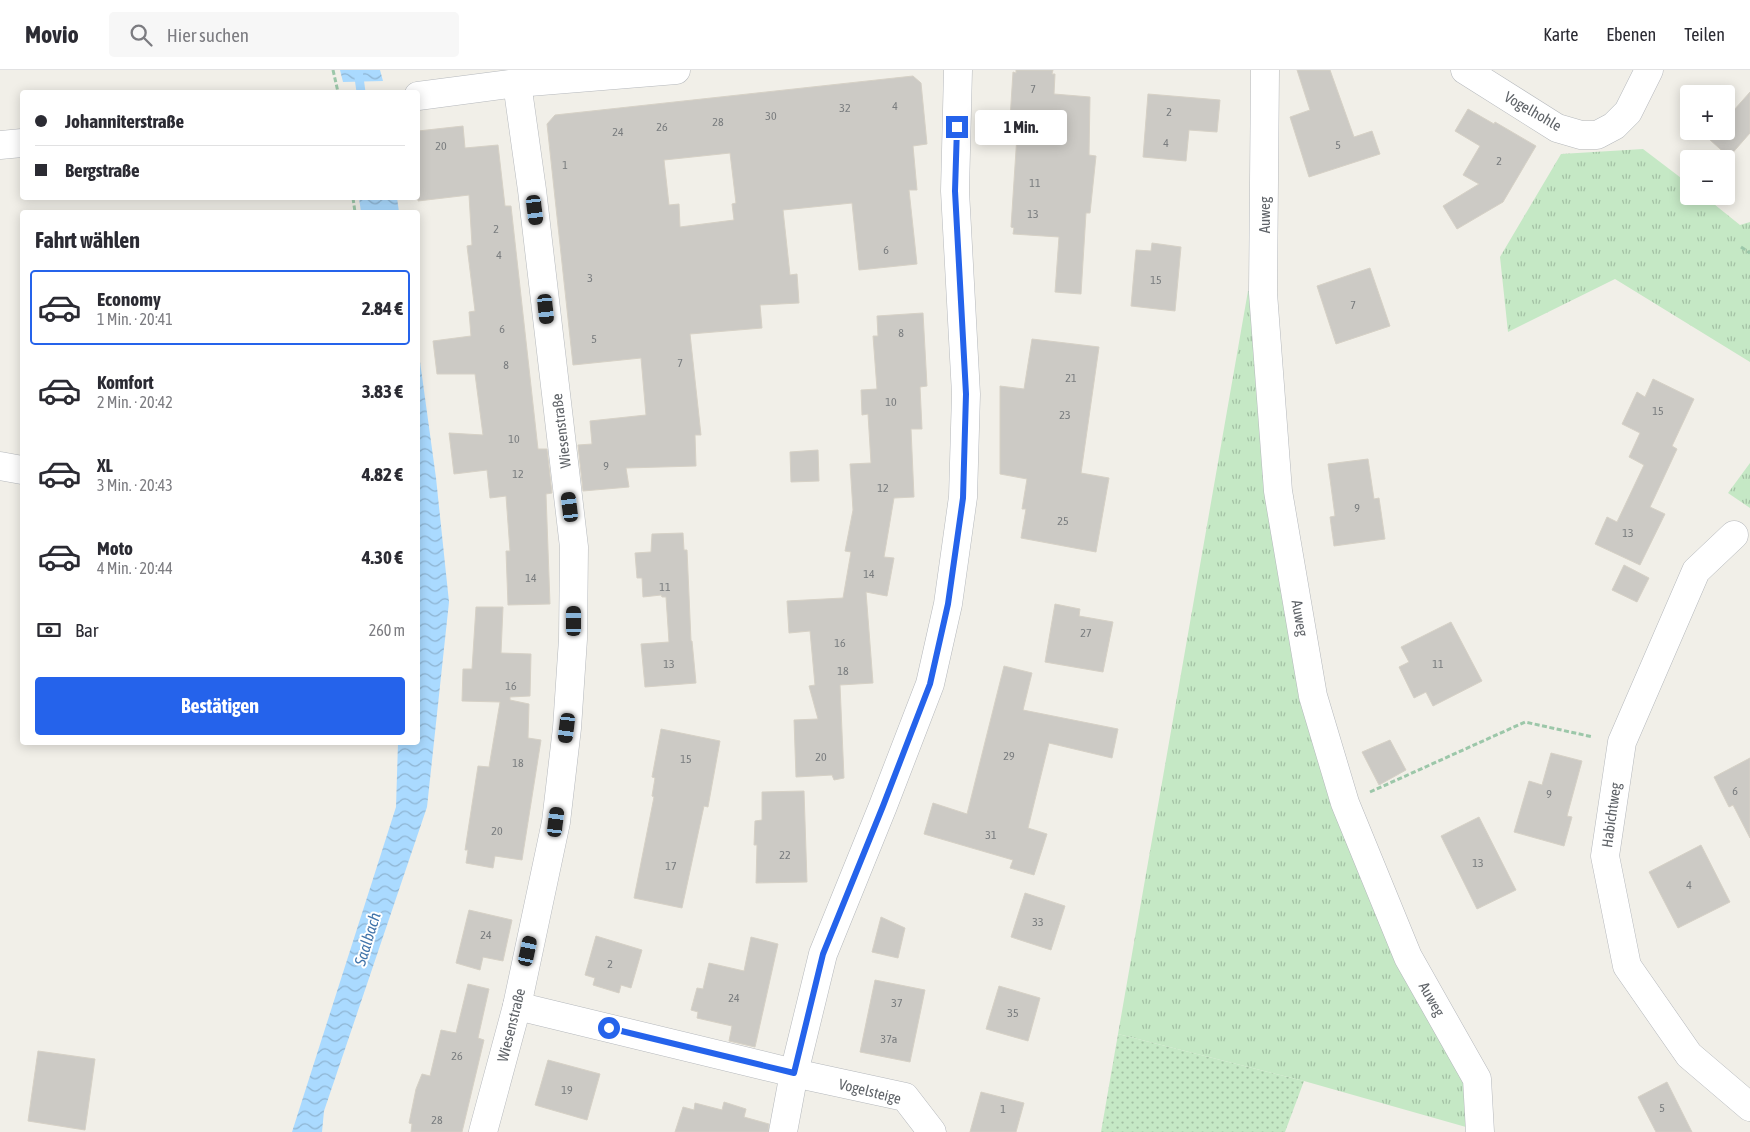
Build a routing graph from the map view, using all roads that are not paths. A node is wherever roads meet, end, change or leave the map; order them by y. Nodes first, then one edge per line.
1 (676, 70) edge
2 (958, 70) edge
3 (1265, 70) edge
4 (1465, 70) edge
5 (1649, 70) edge
6 (517, 83) junction
7 (420, 96) edge
8 (20, 142) edge
9 (0, 145) edge
10 (0, 466) edge
11 (20, 470) edge
12 (1734, 535) dead end
13 (517, 1006) junction
14 (794, 1073) junction
15 (1750, 1107) edge
16 (483, 1132) edge
17 (783, 1132) edge
18 (932, 1132) edge
19 (1480, 1132) edge

1 - 6 street
2 - 14 street
3 - 19 street, Auweg
4 - 5 street, Vogelhohle
6 - 7 street
6 - 13 street, Wiesenstraße
8 - 9 street
10 - 11 street
12 - 15 street, Habichtweg
13 - 14 street, Vogelsteige
13 - 16 street, Wiesenstraße
14 - 17 street
14 - 18 street, Vogelsteige

